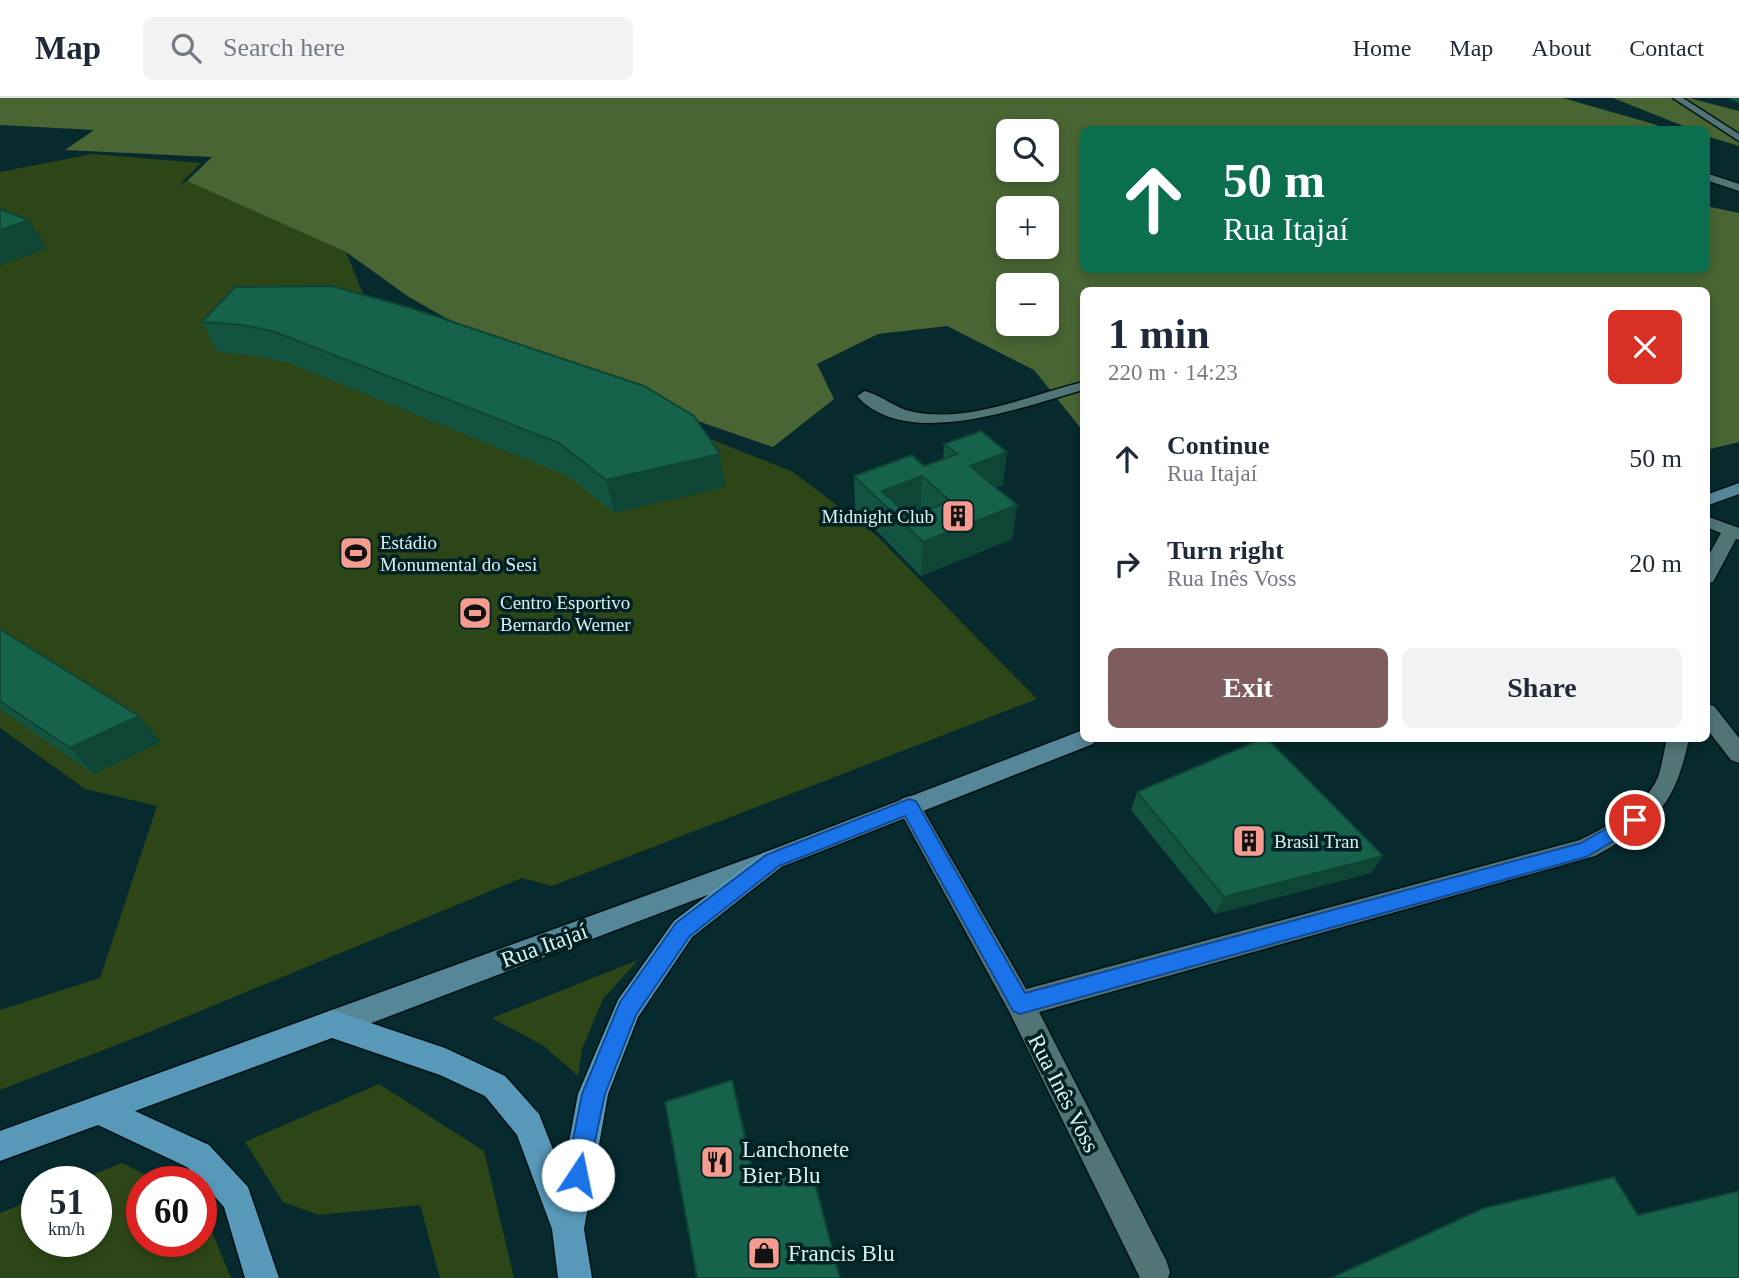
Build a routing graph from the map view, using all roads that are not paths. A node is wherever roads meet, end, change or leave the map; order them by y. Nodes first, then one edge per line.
1 (1677, 98) edge
2 (1739, 138) edge
3 (1710, 177) edge
4 (1739, 188) edge
5 (1080, 387) edge
6 (865, 396) dead end
7 (1739, 488) edge
8 (1710, 499) edge
9 (1710, 523) edge
10 (1735, 532) edge
11 (1710, 572) edge
12 (1711, 718) edge
13 (1739, 732) edge
14 (1080, 740) edge
15 (1677, 742) edge
16 (1739, 754) edge
17 (909, 806) junction
18 (772, 860) junction
19 (1020, 1004) junction
20 (332, 1024) junction
21 (100, 1110) junction
22 (0, 1146) edge
23 (568, 1229) junction
24 (1154, 1272) dead end
25 (262, 1278) edge
26 (575, 1278) edge

1 - 2 street
3 - 4 street
5 - 6 street
7 - 8 main road
9 - 10 street
10 - 11 street
12 - 13 street
12 - 16 street
14 - 17 main road, Rua Itajaí
15 - 19 street
17 - 18 main road, Rua Itajaí
17 - 19 street, Rua Inês Voss
18 - 20 main road, Rua Itajaí
18 - 23 main road
19 - 24 street, Rua Inês Voss
20 - 21 main road, Rua Itajaí
20 - 23 main road
21 - 22 main road, Rua Itajaí
21 - 25 main road
23 - 26 main road

